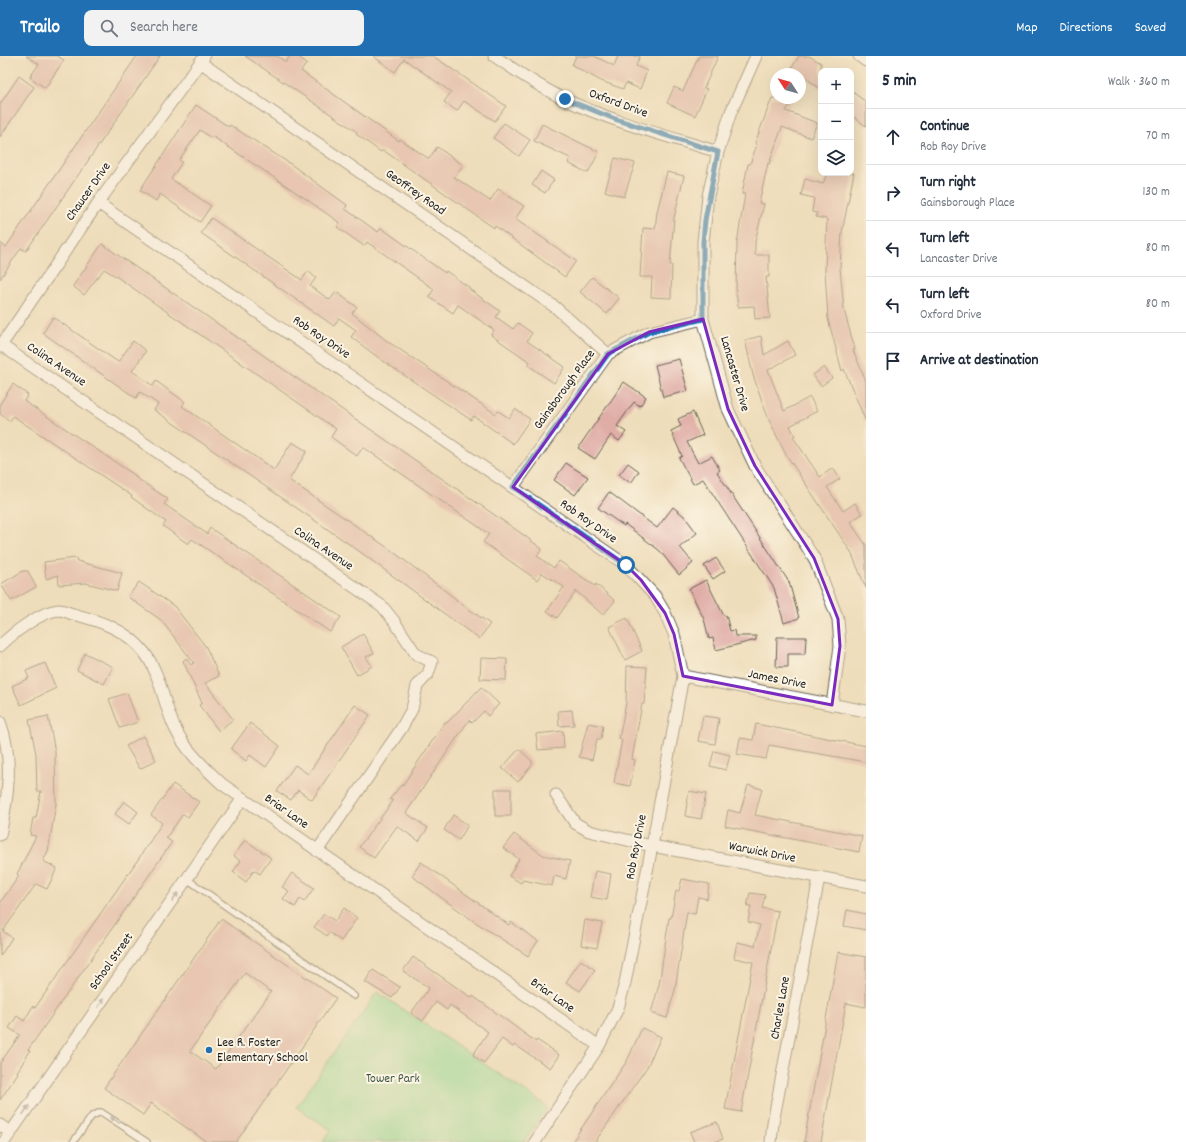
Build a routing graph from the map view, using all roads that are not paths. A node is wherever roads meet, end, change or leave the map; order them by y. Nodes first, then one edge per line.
1 (494, 56) edge
2 (756, 56) edge
3 (859, 56) edge
4 (202, 59) edge
5 (866, 61) edge
6 (718, 152) junction
7 (98, 203) junction
8 (703, 319) junction
9 (1, 346) edge
10 (608, 354) junction
11 (513, 487) junction
12 (0, 646) edge
13 (682, 676) junction
14 (832, 705) junction
15 (866, 711) edge
16 (0, 722) edge
17 (556, 795) dead end
18 (243, 798) junction
19 (0, 835) edge
20 (652, 846) junction
21 (317, 851) junction
22 (819, 878) junction
23 (187, 879) junction
24 (866, 886) edge
25 (354, 996) dead end
26 (599, 1046) junction
27 (0, 1125) edge
28 (8, 1139) edge
29 (72, 1142) edge
30 (147, 1142) edge
31 (535, 1142) edge
32 (772, 1142) edge

1 - 6 street, Oxford Drive
2 - 6 street, Lancaster Drive
3 - 5 street
4 - 7 street, Chaucer Drive
4 - 10 street, Geoffrey Road
6 - 8 street, Lancaster Drive
7 - 9 street, Chaucer Drive
7 - 11 street, Rob Roy Drive
8 - 10 street, Gainsborough Place
8 - 14 street, Lancaster Drive
9 - 21 street, Colina Avenue
10 - 11 street, Gainsborough Place
11 - 13 street, Rob Roy Drive
12 - 18 street, Briar Lane
13 - 14 street, James Drive
13 - 20 street, Rob Roy Drive
14 - 15 street, James Drive
16 - 19 street
17 - 20 street, Warwick Drive
18 - 21 street, Briar Lane
18 - 23 street, School Street
20 - 22 street, Warwick Drive
20 - 26 street, Rob Roy Drive
21 - 26 street, Briar Lane
22 - 24 street, Warwick Drive
22 - 32 street, Charles Lane
23 - 25 lane
28 -> 23 street, School Street
26 - 31 street, Rob Roy Drive
27 - 28 street
30 -> 29 lane

